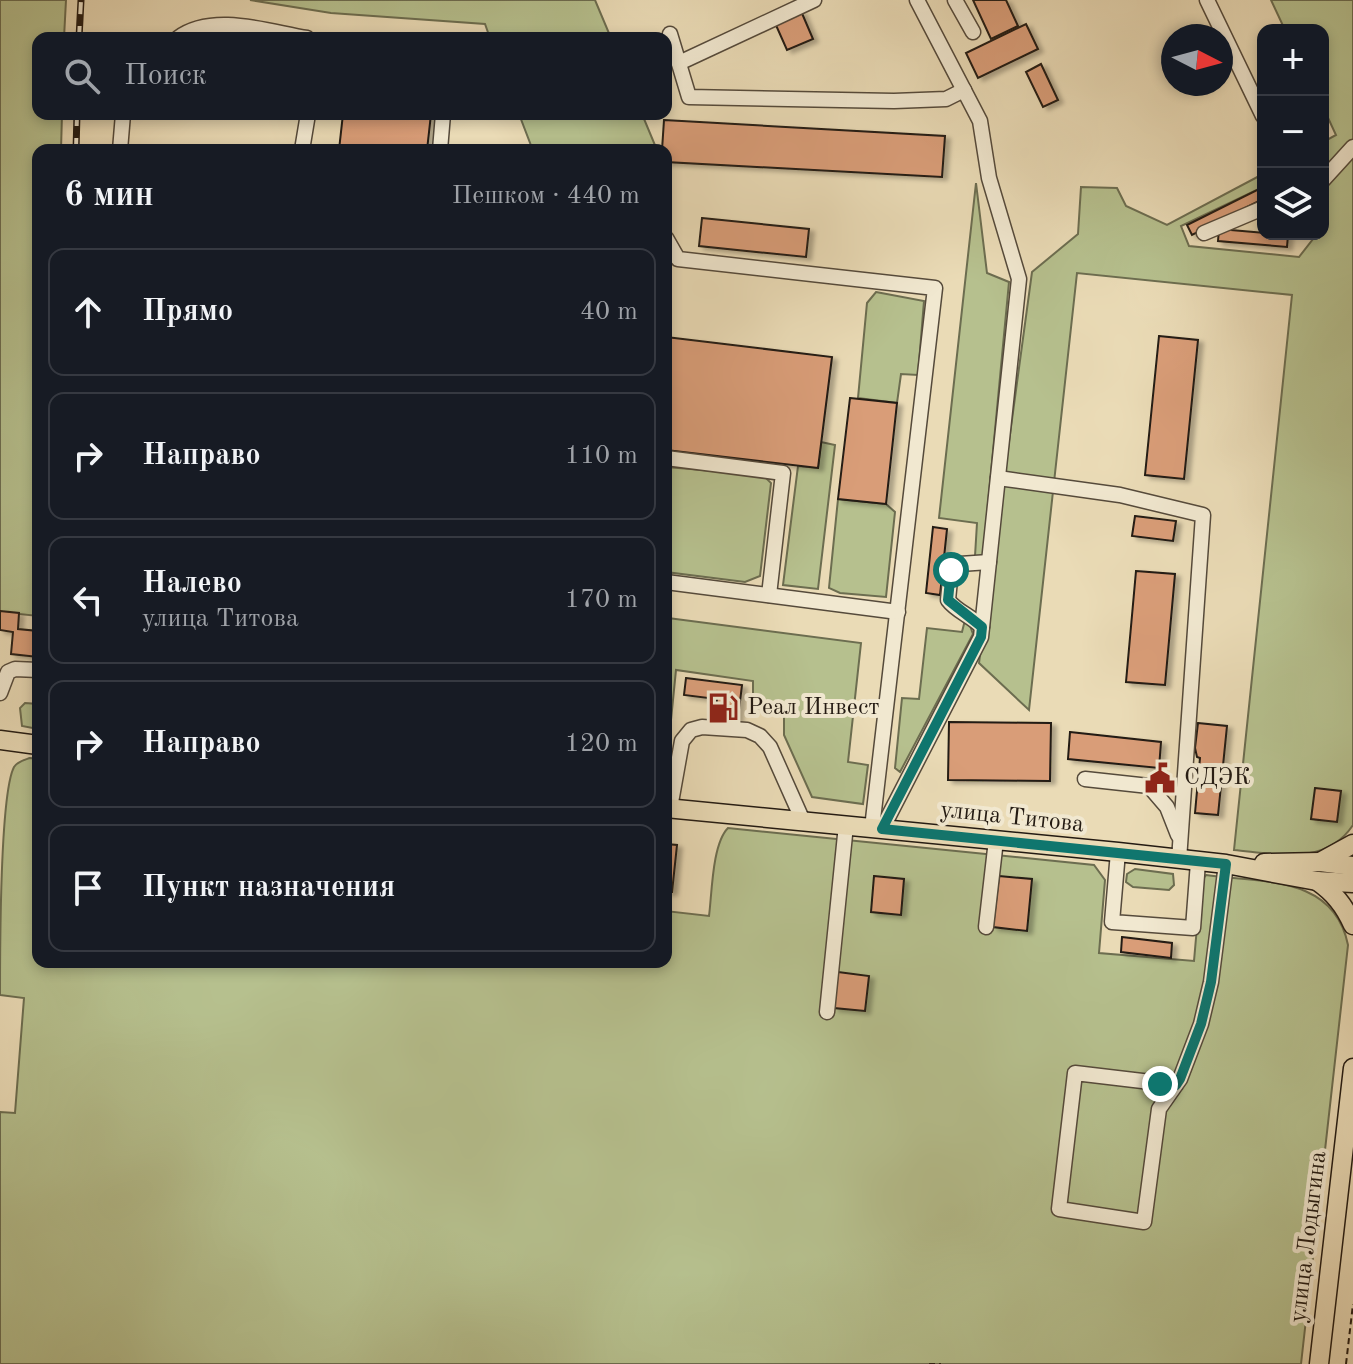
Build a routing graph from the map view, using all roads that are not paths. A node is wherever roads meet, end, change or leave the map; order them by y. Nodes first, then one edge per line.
1 (814, 0) edge
2 (917, 0) edge
3 (955, 0) edge
4 (1207, 0) edge
5 (189, 32) edge
6 (272, 32) edge
7 (973, 32) dead end
8 (672, 40) edge
9 (679, 63) junction
10 (964, 90) junction
11 (1257, 104) edge
12 (122, 120) edge
13 (307, 120) edge
14 (442, 120) edge
15 (120, 144) edge
16 (303, 144) edge
17 (440, 144) edge
18 (1353, 147) edge
19 (1329, 173) edge
20 (1257, 211) edge
21 (1204, 233) dead end
22 (672, 248) edge
23 (672, 459) edge
24 (998, 478) junction
25 (989, 562) junction
26 (672, 583) edge
27 (769, 595) junction
28 (898, 612) junction
29 (982, 627) junction
30 (32, 670) edge
31 (0, 693) edge
32 (0, 740) edge
33 (32, 744) edge
34 (1085, 779) dead end
35 (672, 789) edge
36 (672, 808) edge
37 (803, 821) junction
38 (846, 825) junction
39 (877, 828) junction
40 (996, 840) junction
41 (1353, 844) edge
42 (1118, 852) junction
43 (1179, 854) junction
44 (1198, 862) junction
45 (1226, 864) junction
46 (1353, 866) edge
47 (1318, 871) junction
48 (1353, 883) edge
49 (1353, 925) edge
50 (986, 927) dead end
51 (827, 1012) dead end
52 (1353, 1068) edge
53 (1176, 1085) junction
54 (1319, 1364) edge

1 - 9 lane
2 - 10 lane
3 - 7 lane
4 - 11 lane
5 - 6 lane
8 - 9 lane
9 - 10 lane
10 - 24 lane
12 - 15 lane
13 - 16 lane
14 - 17 lane
18 - 19 lane
20 - 21 lane
22 - 28 lane
23 - 27 lane
24 - 25 lane
24 - 43 lane
25 - 29 lane
25 - 29 lane
26 - 27 lane
27 - 28 lane
28 - 39 lane
29 - 39 lane
30 - 31 lane
32 - 33 main road
34 - 43 lane
35 - 37 lane
36 - 37 main road, улица Титова
37 - 38 main road, улица Титова
38 - 39 main road, улица Титова
38 - 51 lane
39 - 40 main road, улица Титова
40 - 42 main road, улица Титова
40 - 50 lane
41 - 47 main road
42 - 43 main road, улица Титова
42 - 44 lane
43 - 44 main road, улица Титова
44 - 45 main road, улица Титова
45 - 47 main road, улица Титова
45 - 53 lane
46 - 47 main road
47 - 48 main road
47 - 49 main road
52 - 54 main road, улица Лодыгина
53 - 53 lane

